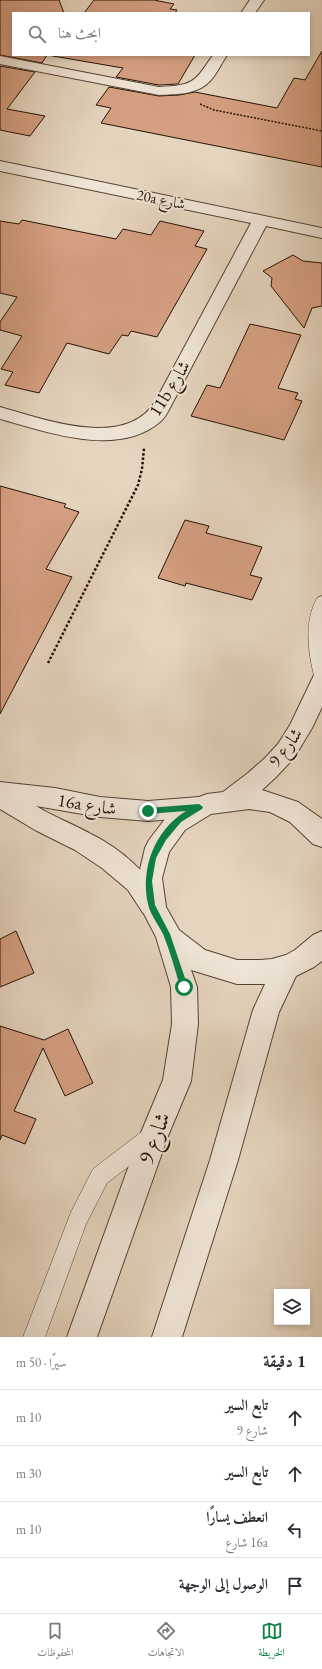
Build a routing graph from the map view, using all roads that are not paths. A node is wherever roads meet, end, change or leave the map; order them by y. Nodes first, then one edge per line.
1 (257, 0) edge
2 (249, 12) edge
3 (219, 56) edge
4 (0, 60) edge
5 (0, 166) edge
6 (262, 220) junction
7 (322, 232) edge
8 (0, 413) edge
9 (322, 602) edge
10 (322, 676) edge
11 (322, 681) edge
12 (0, 792) edge
13 (0, 796) edge
14 (232, 799) junction
15 (199, 807) junction
16 (322, 836) edge
17 (152, 905) junction
18 (167, 934) junction
19 (322, 943) edge
20 (286, 968) junction
21 (154, 1135) junction
22 (34, 1337) edge
23 (82, 1337) edge
24 (168, 1337) edge

1 - 2 street
3 - 4 street
5 - 6 street, 20a شارع
6 - 7 street, 20a شارع
6 - 8 street, 11b شارع
9 - 10 lane
11 - 14 street, شارع 9
12 - 15 street, 16a شارع
13 - 17 street, 16a شارع
14 - 15 street
14 - 16 street
15 - 17 street
17 - 18 street
18 - 20 street
18 - 21 street, شارع 9
19 - 20 street
20 - 24 street
21 - 22 lane
21 - 23 street, شارع 9

